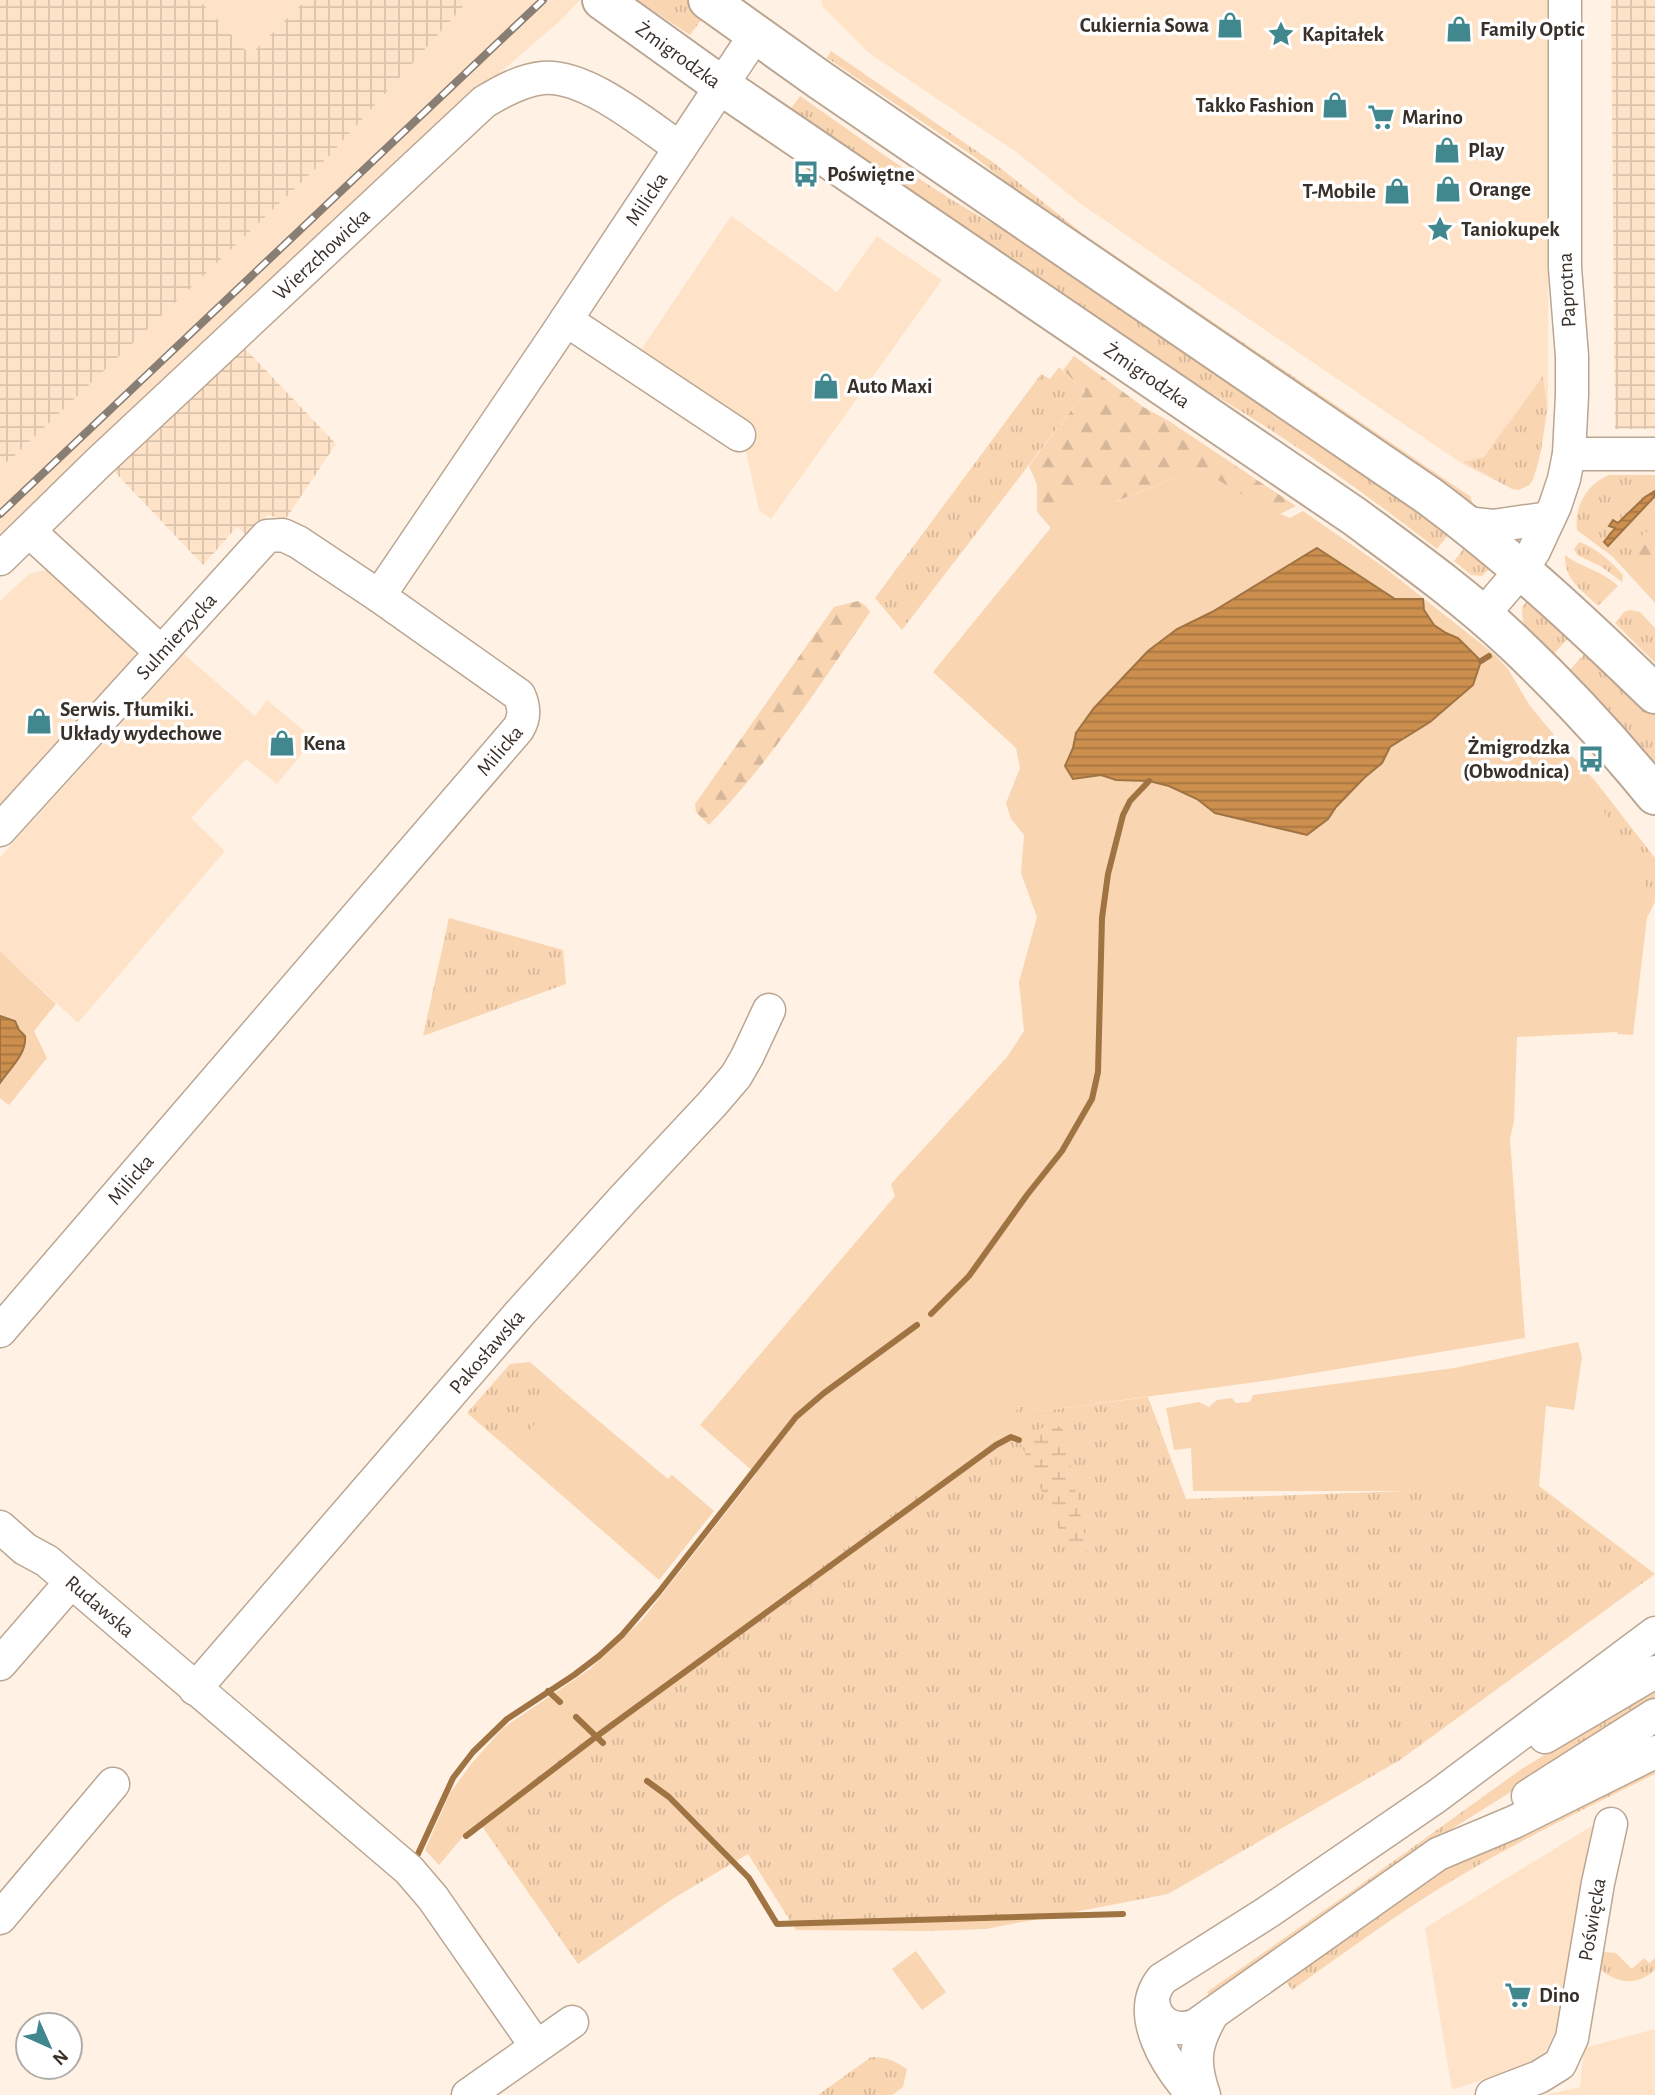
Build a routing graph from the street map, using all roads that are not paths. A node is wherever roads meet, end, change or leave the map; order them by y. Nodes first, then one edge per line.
1 (602, 0) edge
2 (708, 0) edge
3 (1564, 0) edge
4 (755, 35) junction
5 (722, 86) junction
6 (680, 148) junction
7 (566, 320) junction
8 (739, 435) dead end
9 (1569, 454) junction
10 (1655, 454) edge
11 (1549, 518) junction
12 (1466, 523) junction
13 (29, 531) junction
14 (0, 559) edge
15 (1522, 569) junction
16 (379, 596) junction
17 (1483, 615) junction
18 (161, 652) junction
19 (1655, 694) edge
20 (1655, 795) edge
21 (0, 830) edge
22 (769, 1010) dead end
23 (0, 1331) edge
24 (0, 1527) edge
25 (71, 1582) junction
26 (1655, 1633) edge
27 (0, 1664) edge
28 (1655, 1672) edge
29 (195, 1689) junction
30 (1655, 1715) edge
31 (1655, 1752) edge
32 (113, 1784) dead end
33 (1437, 1796) junction
34 (1611, 1824) dead end
35 (1438, 1854) junction
36 (0, 1918) edge
37 (1153, 1999) junction
38 (1213, 2013) junction
39 (572, 2022) dead end
40 (536, 2046) junction
41 (468, 2095) edge
42 (1193, 2095) edge
43 (1204, 2095) edge
44 (1492, 2095) edge

1 - 5 main road, Żmigrodzka
2 - 4 main road
3 - 9 street, Paprotna
4 - 5 street, Milicka
4 - 12 main road
5 - 6 street, Milicka
5 - 17 main road, Żmigrodzka
6 - 7 street, Milicka
6 - 13 street, Wierzchowicka
7 - 8 street
7 - 16 street, Milicka
9 - 10 street
9 - 11 street, Paprotna
11 - 12 street
11 - 15 street, Paprotna
12 - 15 main road
13 - 14 street, Wierzchowicka
13 - 18 street
15 - 17 street, Paprotna
15 - 19 main road
16 - 18 street, Sulmierzycka
16 - 23 street, Milicka
17 - 20 main road, Żmigrodzka
18 - 21 street, Sulmierzycka
22 - 29 street, Pakosławska
24 - 25 street, Rudawska
25 - 27 street
25 - 29 street, Rudawska
26 - 33 street
28 - 33 street
29 - 40 street, Rudawska
30 - 35 street
31 - 35 street
32 - 36 street
33 - 37 street
34 - 44 street, Poświęcka
35 - 38 street
37 - 38 street
37 - 42 street
38 - 43 street
39 - 40 street
40 - 41 street

